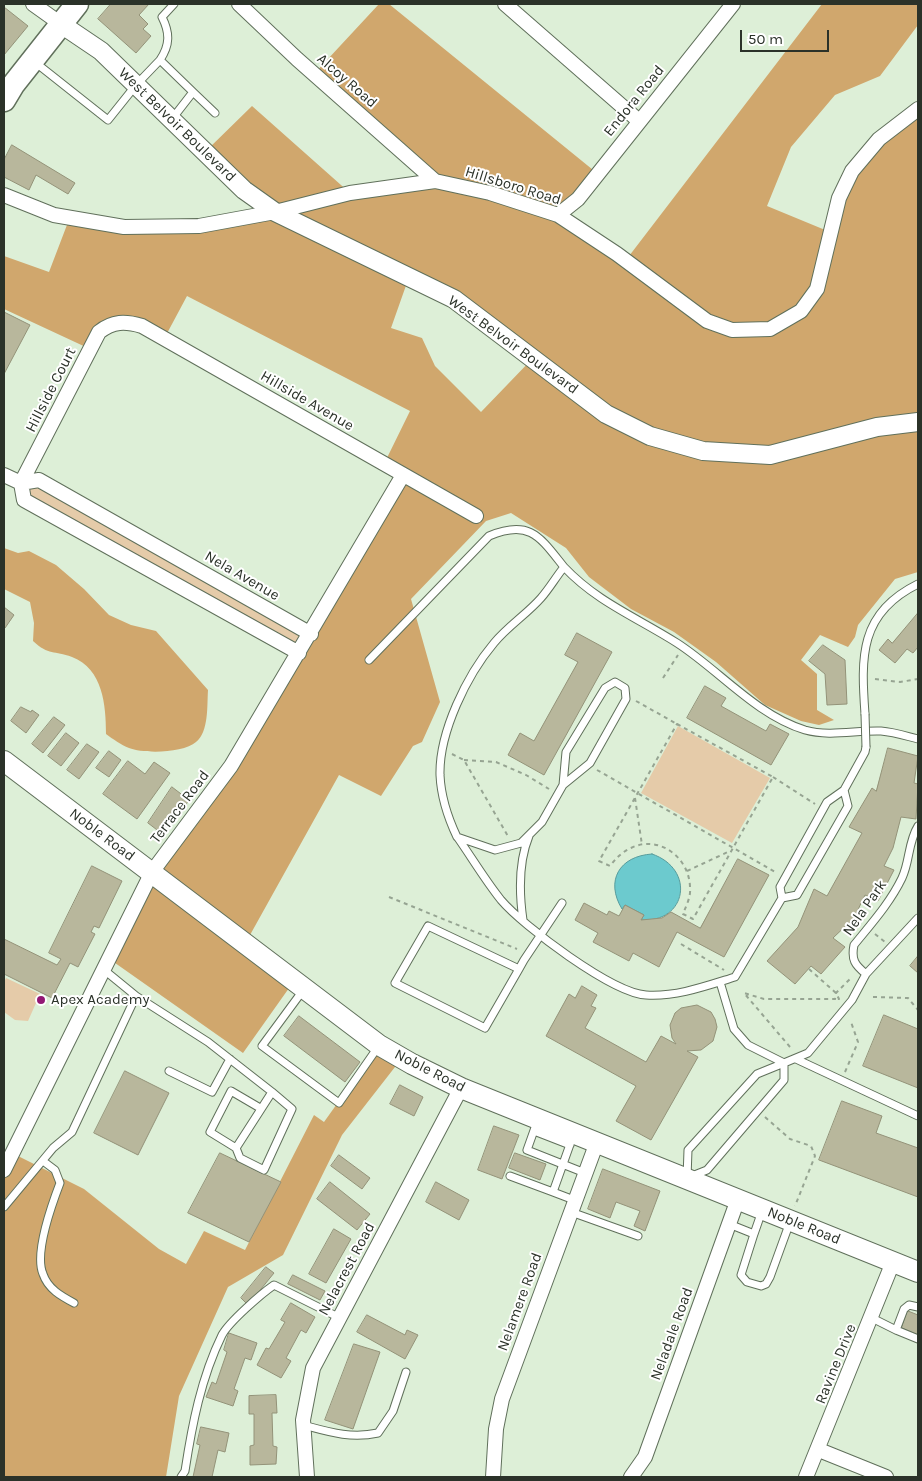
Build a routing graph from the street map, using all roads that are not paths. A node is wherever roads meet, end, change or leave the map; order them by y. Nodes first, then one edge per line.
1 (33, 4) edge
2 (77, 4) edge
3 (174, 4) edge
4 (239, 4) edge
5 (506, 4) edge
6 (733, 4) edge
7 (61, 24) junction
8 (32, 60) junction
9 (160, 60) junction
10 (136, 85) junction
11 (193, 92) junction
12 (4, 100) edge
13 (918, 108) edge
14 (215, 113) dead end
15 (171, 120) junction
16 (640, 121) junction
17 (436, 180) junction
18 (4, 195) edge
19 (275, 212) junction
20 (558, 215) junction
21 (118, 322) joint
22 (918, 422) edge
23 (4, 475) edge
24 (403, 475) junction
25 (21, 483) junction
26 (476, 516) dead end
27 (157, 547) junction
28 (564, 567) junction
29 (145, 568) junction
30 (918, 584) edge
31 (311, 634) junction
32 (299, 653) junction
33 (369, 660) dead end
34 (918, 739) edge
35 (4, 760) edge
36 (562, 785) junction
37 (844, 790) junction
38 (918, 826) edge
39 (531, 833) junction
40 (457, 837) junction
41 (152, 872) junction
42 (782, 898) junction
43 (562, 903) dead end
44 (918, 918) edge
45 (524, 920) junction
46 (541, 935) junction
47 (103, 969) junction
48 (519, 969) junction
49 (866, 974) junction
50 (720, 982) junction
51 (304, 988) junction
52 (136, 996) junction
53 (379, 1045) junction
54 (230, 1059) junction
55 (796, 1059) junction
56 (784, 1063) junction
57 (169, 1071) dead end
58 (461, 1088) junction
59 (272, 1092) junction
60 (260, 1108) junction
61 (918, 1116) edge
62 (536, 1125) junction
63 (572, 1139) junction
64 (597, 1142) junction
65 (236, 1148) junction
66 (43, 1161) junction
67 (563, 1164) junction
68 (4, 1170) edge
69 (585, 1173) junction
70 (510, 1176) dead end
71 (687, 1178) junction
72 (553, 1192) junction
73 (738, 1199) junction
74 (572, 1206) junction
75 (4, 1208) edge
76 (762, 1209) junction
77 (792, 1214) junction
78 (729, 1224) junction
79 (754, 1234) junction
80 (638, 1236) dead end
81 (893, 1262) junction
82 (918, 1272) edge
83 (74, 1304) dead end
84 (918, 1307) edge
85 (340, 1318) junction
86 (872, 1318) junction
87 (896, 1330) junction
88 (918, 1339) edge
89 (406, 1372) dead end
90 (303, 1425) junction
91 (819, 1450) junction
92 (181, 1477) edge
93 (307, 1477) edge
94 (493, 1477) edge
95 (631, 1477) edge
96 (806, 1477) edge
97 (886, 1477) edge

1 - 7 street
2 - 7 main road
3 - 9 lane
4 - 17 street, Alcoy Road
5 - 16 street
6 - 16 street, Endora Road
7 - 8 main road
7 - 10 street, West Belvoir Boulevard
8 - 10 lane
8 - 12 main road
9 - 10 lane
9 - 11 lane
10 - 15 street, West Belvoir Boulevard
11 - 14 lane
11 - 15 lane
13 - 20 street, Hillsboro Road
15 - 19 street, West Belvoir Boulevard
16 - 20 street, Endora Road
17 - 19 street, Hillsboro Road
17 - 20 street, Hillsboro Road
18 - 19 street, Hillsboro Road
19 - 22 street, West Belvoir Boulevard
21 - 24 street, Hillside Avenue
21 - 25 street, Hillside Court
23 - 25 street, Nela Avenue
24 - 26 street, Hillside Avenue
24 - 31 street, Terrace Road
25 - 27 street, Nela Avenue
25 - 29 street
27 - 29 street
27 - 31 street, Nela Avenue
28 - 33 lane
28 - 34 lane
28 - 40 lane
29 - 32 street
30 - 37 lane, bridge
31 - 32 street, Terrace Road
32 - 41 street, Terrace Road
35 - 41 main road, Noble Road
36 - 36 lane
36 - 39 lane
37 - 42 lane
37 - 42 lane
38 - 49 lane, Nela Park
39 - 40 lane
39 - 45 lane
40 - 45 lane
41 - 47 street, Terrace Road
41 - 51 main road, Noble Road
42 - 50 lane
43 - 46 lane
44 - 49 lane
45 - 46 lane
46 - 48 lane
46 - 50 lane
47 - 52 lane
47 - 68 street, Terrace Road
48 - 48 lane
49 - 55 lane
50 - 56 lane
51 - 53 main road, Noble Road
51 - 53 lane
52 - 54 lane
52 - 66 lane
53 - 58 main road, Noble Road
54 - 57 lane
54 - 59 lane
55 - 56 lane
55 - 61 lane
56 - 71 lane
56 - 71 lane
58 - 62 main road, Noble Road
58 - 85 street, Nelacrest Road
59 - 60 lane
59 - 65 lane
60 - 65 lane
60 - 65 lane
62 - 63 main road, Noble Road
62 - 67 lane
63 - 64 main road, Noble Road
63 - 67 lane
64 - 69 street, Nelamere Road
64 - 71 main road, Noble Road
66 - 75 lane
66 - 83 lane
67 - 69 lane
67 - 72 lane
69 - 74 street, Nelamere Road
70 - 72 lane
71 - 73 main road, Noble Road
72 - 74 lane
73 - 76 main road, Noble Road
73 - 78 street, Neladale Road
74 - 80 lane
74 - 94 street, Nelamere Road
76 - 77 main road, Noble Road
76 - 79 lane
77 - 79 lane
77 - 81 main road, Noble Road
78 - 79 lane
78 - 95 street, Neladale Road
81 - 82 main road, Noble Road
81 - 86 street, Ravine Drive
84 - 87 lane
85 - 90 street, Nelacrest Road
85 - 92 lane
86 - 87 lane
86 - 91 street, Ravine Drive
87 - 88 lane
89 - 90 lane
90 - 93 street, Nelacrest Road
91 - 96 street, Ravine Drive
91 - 97 street

